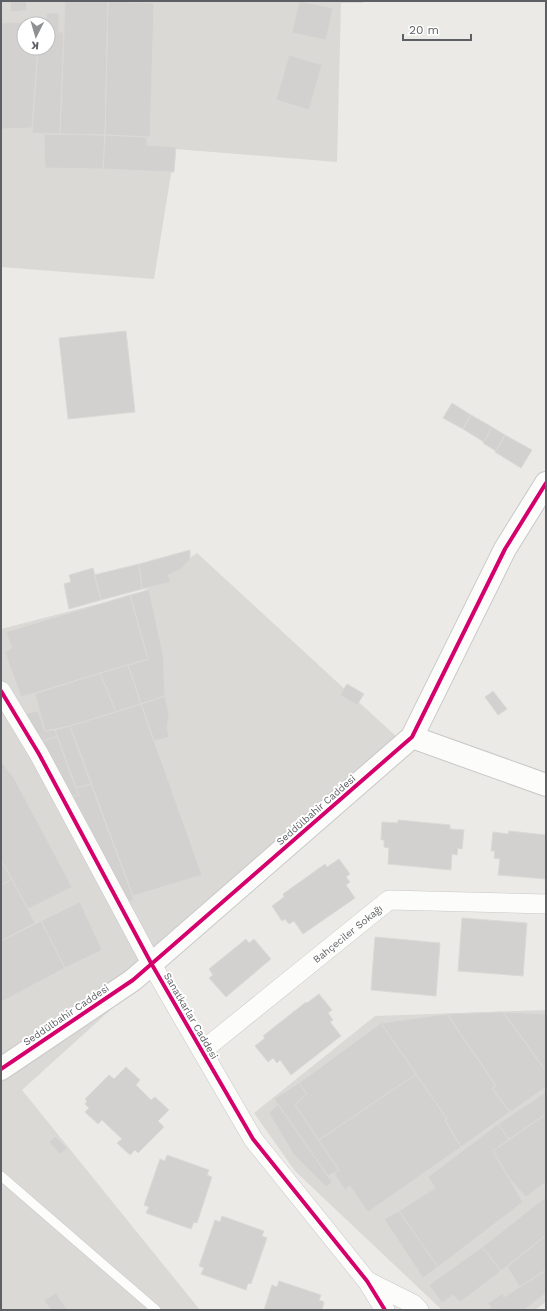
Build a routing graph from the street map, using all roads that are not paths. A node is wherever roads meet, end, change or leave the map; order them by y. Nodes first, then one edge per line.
1 (546, 483) edge
2 (1, 691) edge
3 (412, 737) junction
4 (546, 785) edge
5 (546, 904) edge
6 (151, 963) junction
7 (202, 1051) junction
8 (1, 1069) edge
9 (1, 1176) edge
10 (367, 1281) junction
11 (156, 1310) edge
12 (385, 1310) edge
13 (419, 1310) edge

1 - 3 street, Seddülbahir Caddesi
2 - 6 street, Sanatkarlar Caddesi
3 - 4 street
3 - 6 street, Seddülbahir Caddesi
5 - 7 street, Bahçeciler Sokağı
6 - 7 street, Sanatkarlar Caddesi
6 - 8 street, Seddülbahir Caddesi
7 - 10 street, Sanatkarlar Caddesi
9 - 11 lane
10 - 12 street, Sanatkarlar Caddesi
10 - 13 street, Sanatkarlar Caddesi

